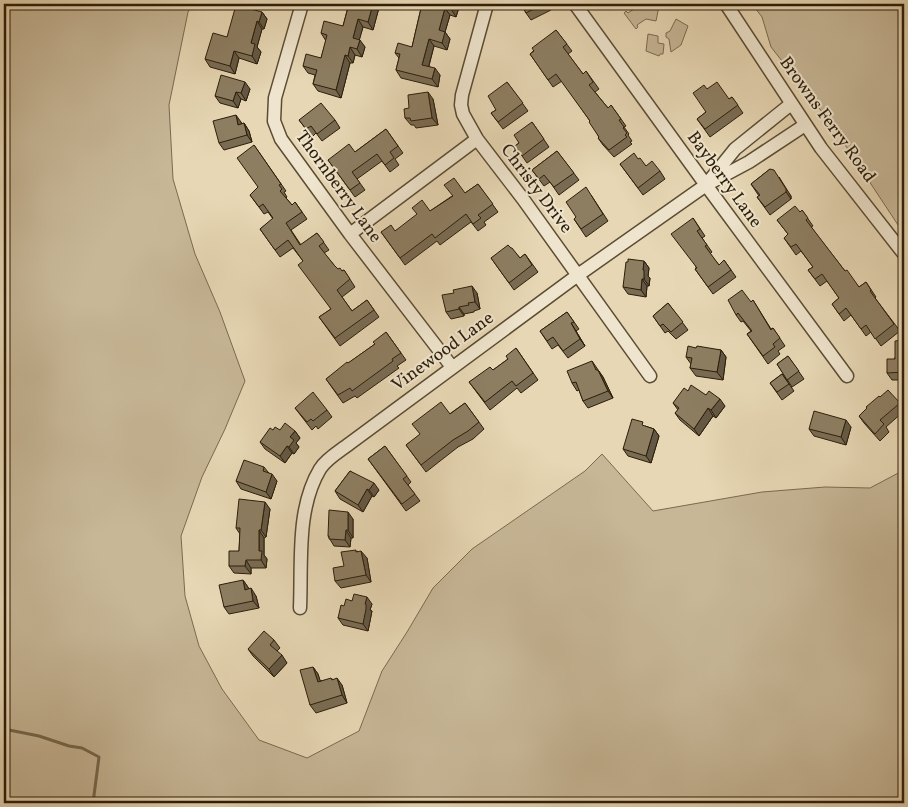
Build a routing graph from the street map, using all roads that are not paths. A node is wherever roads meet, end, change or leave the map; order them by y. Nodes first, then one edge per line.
1 (302, 4) edge
2 (487, 4) edge
3 (575, 4) edge
4 (726, 4) edge
5 (791, 104) junction
6 (805, 125) junction
7 (476, 139) junction
8 (706, 186) junction
9 (350, 234) junction
10 (904, 254) edge
11 (578, 275) junction
12 (452, 367) junction
13 (650, 376) dead end
14 (847, 376) dead end
15 (300, 608) dead end

1 - 9 street, Thornberry Lane
2 - 7 street, Christy Drive
3 - 8 street, Bayberry Lane
4 - 5 street, Browns Ferry Road
5 - 6 street, Browns Ferry Road
5 - 8 street, Vinewood Lane
6 - 8 street, Vinewood Lane
6 - 10 street, Browns Ferry Road
7 - 9 street
7 - 11 street, Christy Drive
8 - 11 street, Vinewood Lane
8 - 14 street, Bayberry Lane
9 - 12 street, Thornberry Lane
11 - 12 street, Vinewood Lane
11 - 13 street, Christy Drive
12 - 15 street, Vinewood Lane

